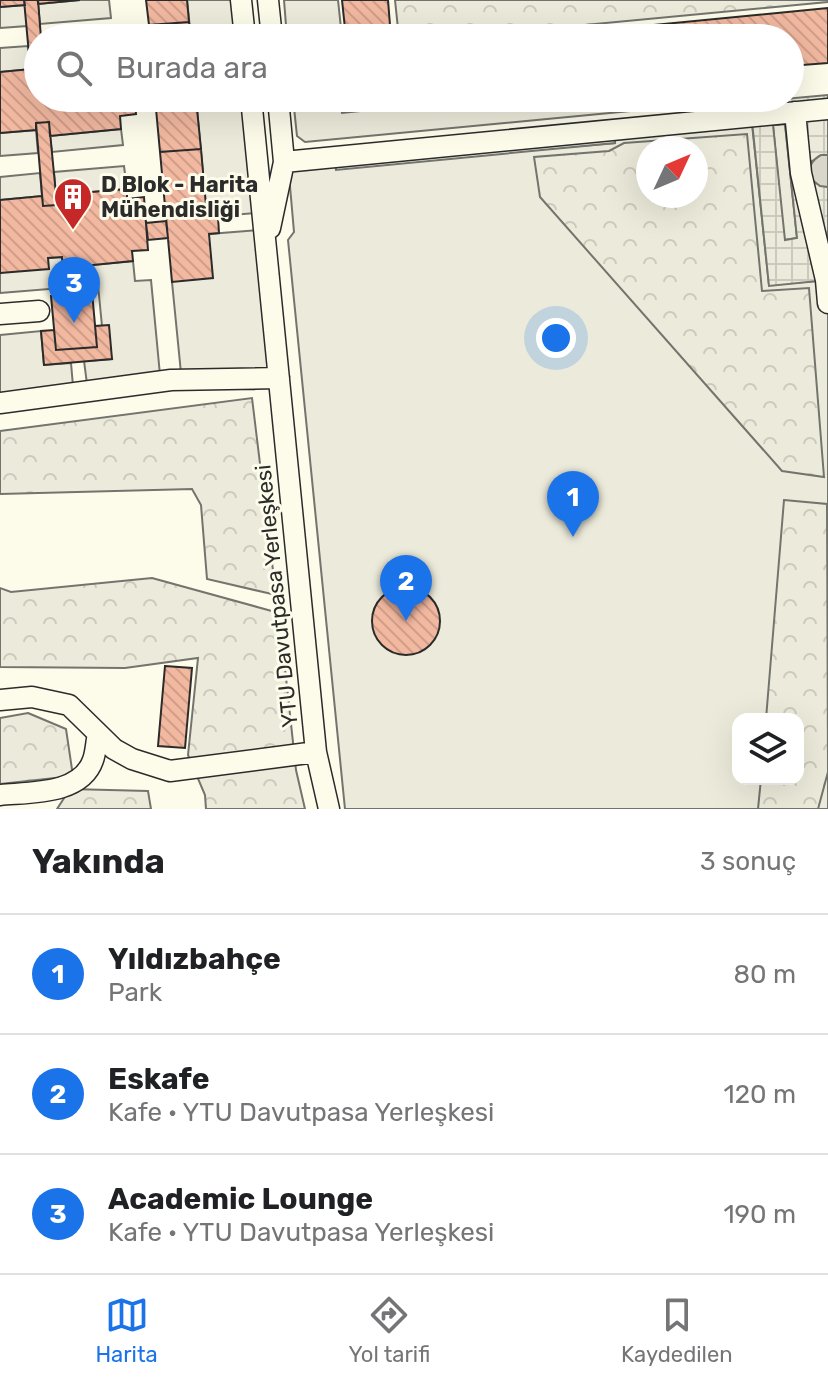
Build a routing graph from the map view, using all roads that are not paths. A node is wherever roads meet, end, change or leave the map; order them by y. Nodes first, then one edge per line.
1 (241, 0) edge
2 (268, 0) edge
3 (244, 24) edge
4 (271, 24) edge
5 (828, 109) edge
6 (804, 111) edge
7 (252, 112) edge
8 (279, 112) edge
9 (795, 112) joint
10 (284, 162) junction
11 (266, 248) junction
12 (826, 280) edge
13 (828, 303) edge
14 (39, 311) dead end
15 (0, 314) edge
16 (279, 378) junction
17 (0, 403) edge
18 (0, 700) edge
19 (98, 734) junction
20 (316, 752) junction
21 (0, 795) edge
22 (329, 809) edge

1 - 3 street
2 - 4 street
5 - 6 street
7 - 11 street, YTU Davutpasa Yerleşkesi
8 - 10 street, YTU Davutpasa Yerleşkesi
9 - 10 street
9 - 12 street
10 - 11 street, YTU Davutpasa Yerleşkesi
11 - 16 street, YTU Davutpasa Yerleşkesi
12 - 13 street
14 - 15 street
16 - 17 street
16 - 20 street, YTU Davutpasa Yerleşkesi
18 - 19 street
19 - 20 street
19 - 21 street
20 - 22 street, YTU Davutpasa Yerleşkesi

